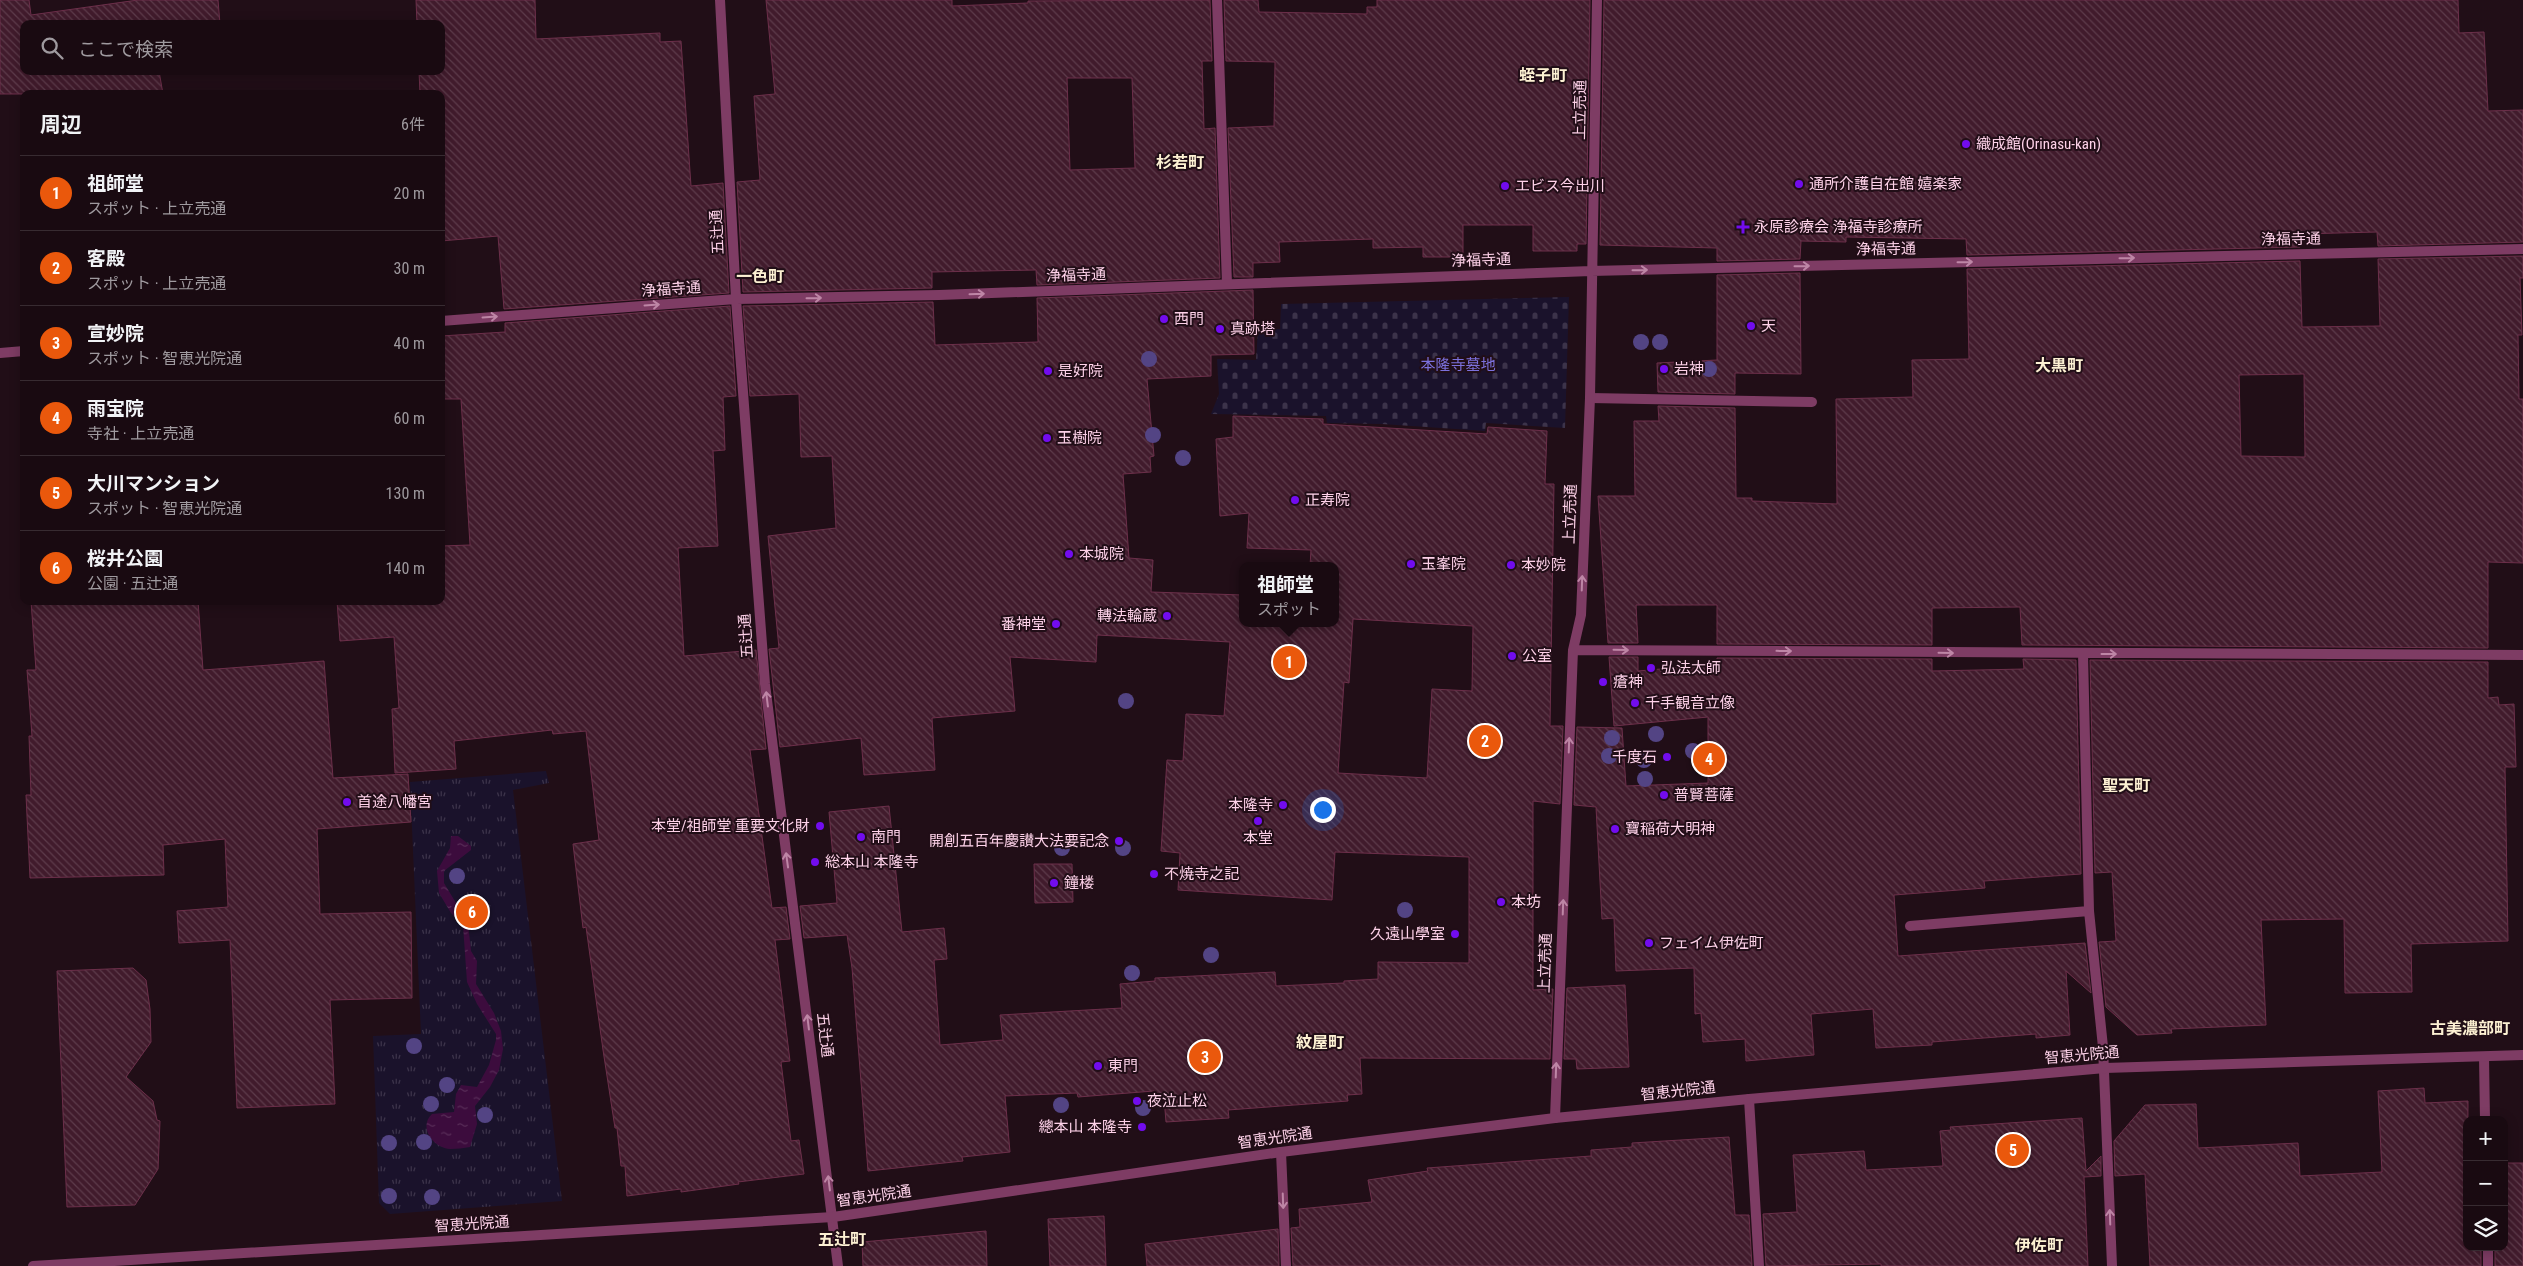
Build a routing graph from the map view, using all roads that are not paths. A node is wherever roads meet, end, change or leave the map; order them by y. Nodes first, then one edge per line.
1 (720, 0) edge
2 (1217, 0) edge
3 (1597, 0) edge
4 (2523, 249) edge
5 (1591, 271) junction
6 (1227, 284) junction
7 (736, 299) junction
8 (445, 321) edge
9 (20, 351) edge
10 (0, 353) edge
11 (1590, 398) junction
12 (1812, 402) dead end
13 (1573, 650) junction
14 (2083, 654) junction
15 (2523, 655) edge
16 (2089, 912) junction
17 (1910, 926) dead end
18 (2523, 1055) edge
19 (2484, 1057) junction
20 (2105, 1068) junction
21 (1749, 1099) junction
22 (2485, 1116) edge
23 (1555, 1118) junction
24 (1282, 1152) junction
25 (833, 1217) junction
26 (2488, 1251) edge
27 (33, 1266) edge
28 (838, 1266) edge
29 (1286, 1266) edge
30 (1759, 1266) edge
31 (2112, 1266) edge
32 (2488, 1266) edge

1 - 7 street, 五辻通
2 - 6 street
3 - 5 street, 上立売通
5 -> 4 street, 浄福寺通
5 - 6 street, 浄福寺通
5 - 11 street, 上立売通
7 -> 6 street, 浄福寺通
8 -> 7 street, 浄福寺通
25 -> 7 street, 五辻通
9 - 10 street
11 - 12 street
13 -> 11 street, 上立売通
13 -> 14 street
23 -> 13 street, 上立売通
14 -> 15 street
14 - 16 street
16 - 17 street
16 - 20 street
18 - 19 street, 智恵光院通
19 - 20 street, 智恵光院通
19 - 22 street
20 - 21 street, 智恵光院通
31 -> 20 street
21 - 23 street, 智恵光院通
21 - 30 street
23 - 24 street, 智恵光院通
24 - 25 street, 智恵光院通
24 -> 29 street
25 - 27 street, 智恵光院通
25 - 28 street, 五辻通
26 - 32 street

